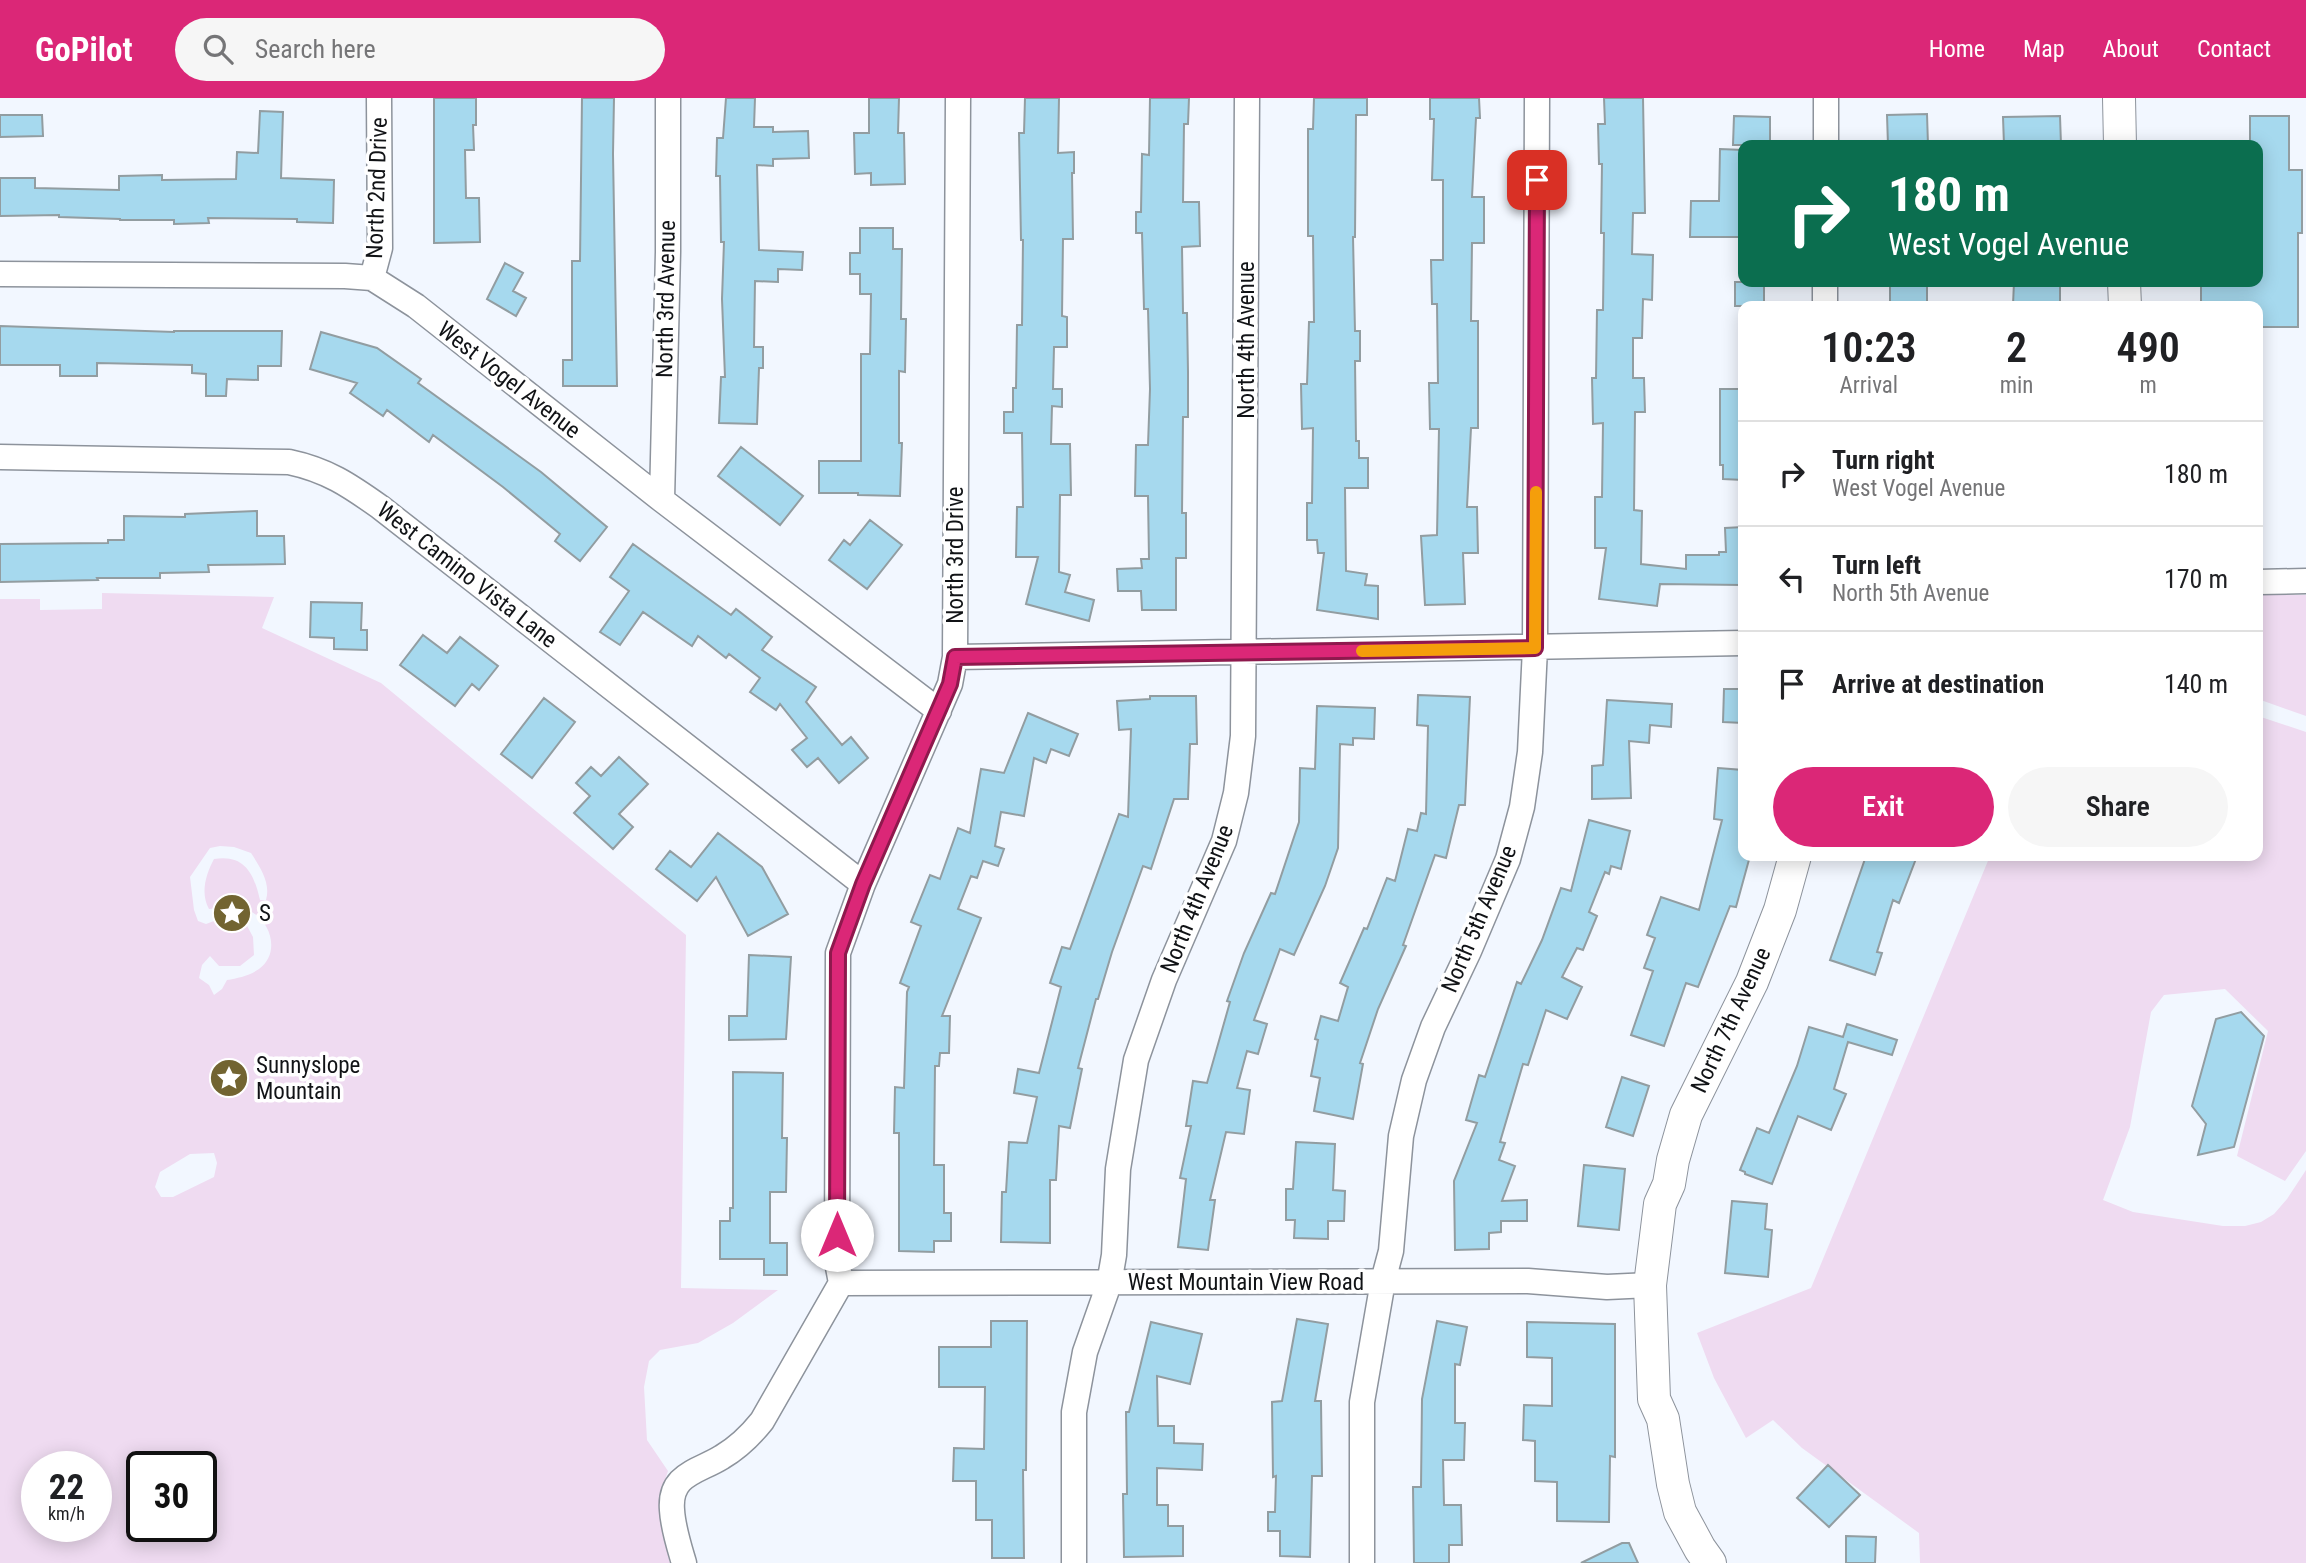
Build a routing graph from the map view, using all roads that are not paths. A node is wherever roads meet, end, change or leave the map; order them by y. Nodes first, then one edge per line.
1 (379, 98) edge
2 (668, 98) edge
3 (958, 98) edge
4 (1247, 98) edge
5 (1538, 98) edge
6 (1826, 98) edge
7 (2119, 98) edge
8 (1826, 140) edge
9 (2120, 140) edge
10 (0, 274) edge
11 (372, 278) junction
12 (0, 457) edge
13 (662, 500) junction
14 (2306, 581) edge
15 (2263, 582) edge
16 (1738, 643) edge
17 (1535, 648) junction
18 (1245, 652) junction
19 (955, 657) junction
20 (939, 711) junction
21 (1794, 861) edge
22 (863, 884) junction
23 (1383, 1281) junction
24 (1660, 1282) junction
25 (841, 1283) junction
26 (1109, 1284) junction
27 (684, 1563) edge
28 (1074, 1563) edge
29 (1362, 1563) edge
30 (1710, 1563) edge

1 - 11 street, North 2nd Drive
2 - 13 street, North 3rd Avenue
3 - 19 street, North 3rd Drive
4 - 18 street, North 4th Avenue
5 - 17 street, North 5th Avenue
6 - 8 street
7 - 9 street
10 - 11 street, West Vogel Avenue
11 - 13 street, West Vogel Avenue
12 - 22 street, West Camino Vista Lane
13 - 20 street, West Vogel Avenue
14 - 15 street
16 - 17 street
17 - 18 street
17 - 23 street, North 5th Avenue
18 - 19 street
18 - 26 street, North 4th Avenue
19 - 20 street, North 3rd Drive
20 - 22 street, North 3rd Drive
21 - 24 street, North 7th Avenue
22 - 25 street, North 3rd Drive
23 - 24 street, West Mountain View Road
23 - 26 street, West Mountain View Road
23 - 29 street, North 5th Avenue
24 - 30 street
25 - 26 street, West Mountain View Road
25 - 27 street
26 - 28 street, North 4th Avenue

